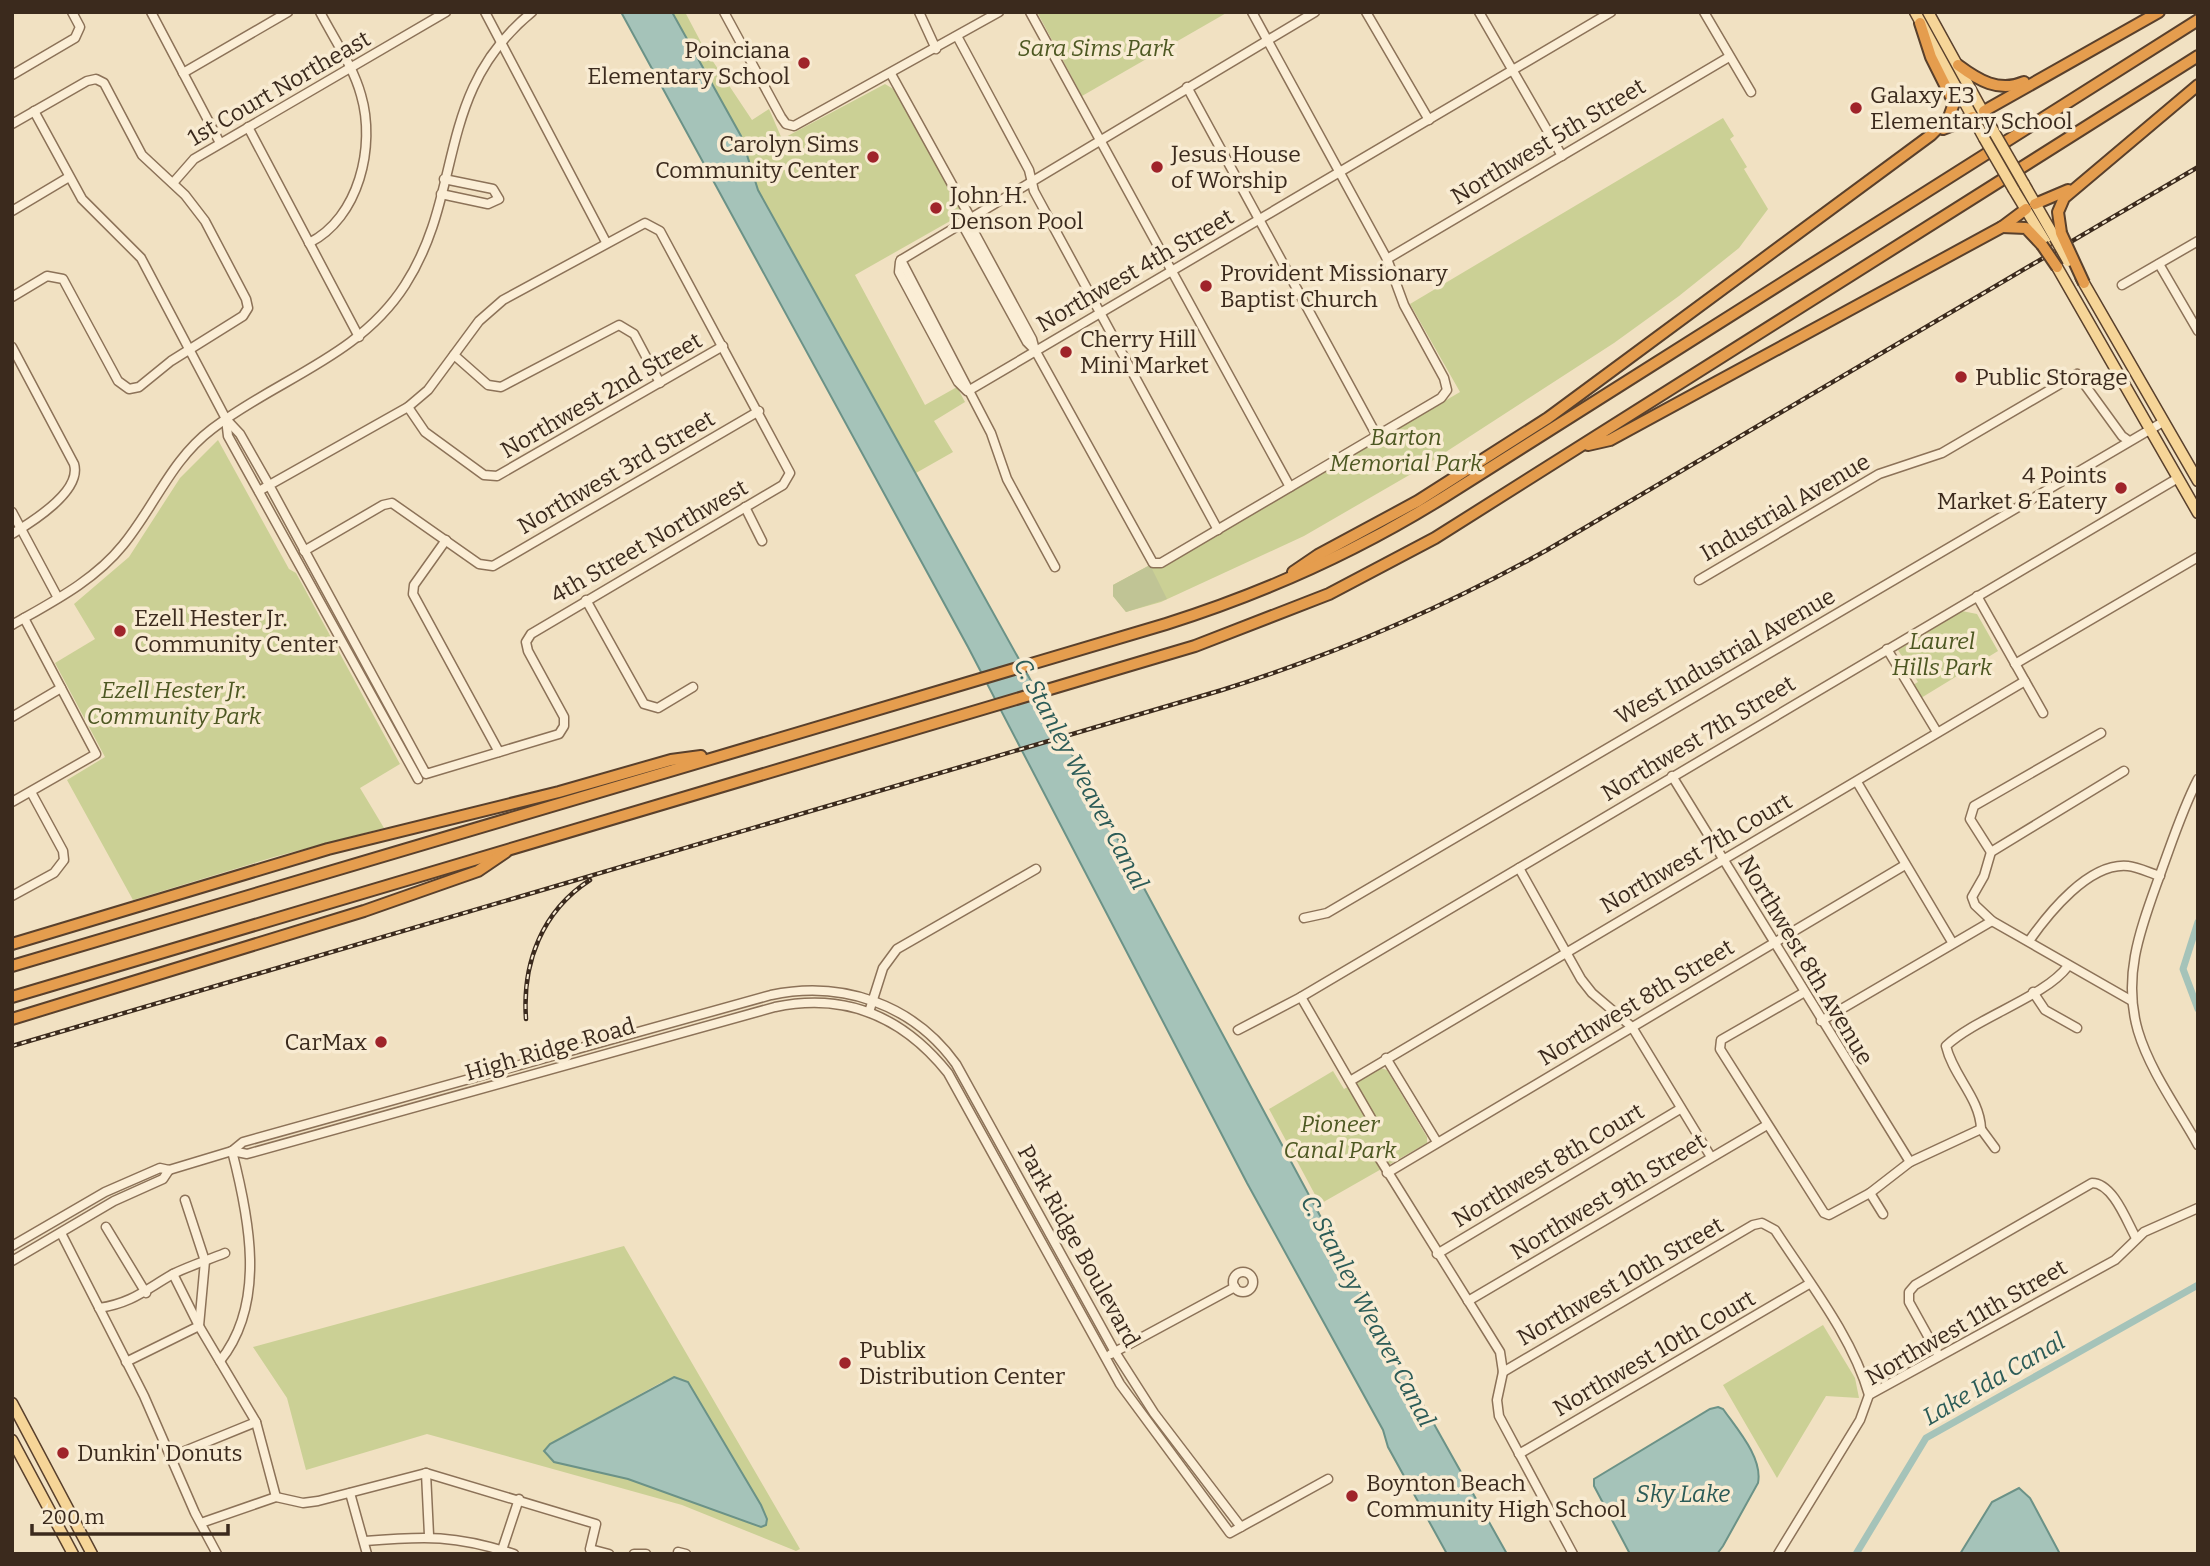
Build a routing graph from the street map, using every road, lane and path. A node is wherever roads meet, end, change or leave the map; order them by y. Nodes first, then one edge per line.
1 (72, 12) edge
2 (151, 12) edge
3 (288, 12) edge
4 (320, 12) edge
5 (446, 12) edge
6 (485, 12) edge
7 (532, 12) edge
8 (724, 12) edge
9 (919, 12) edge
10 (999, 12) edge
11 (1030, 12) edge
12 (1252, 12) edge
13 (1315, 12) edge
14 (1366, 12) edge
15 (1479, 12) edge
16 (1592, 12) edge
17 (1611, 12) edge
18 (1704, 12) edge
19 (1914, 12) edge
20 (1928, 12) edge
21 (2159, 12) edge
22 (2198, 20) edge
23 (1597, 21) junction
24 (1920, 23) junction
25 (957, 36) junction
26 (1268, 40) junction
27 (501, 43) junction
28 (936, 49) junction
29 (2198, 56) edge
30 (1729, 57) junction
31 (1958, 65) junction
32 (2062, 66) junction
33 (350, 68) junction
34 (1513, 70) junction
35 (183, 73) junction
36 (891, 74) junction
37 (12, 75) edge
38 (2198, 85) edge
39 (1187, 87) junction
40 (1751, 92) dead end
41 (34, 111) junction
42 (1984, 111) junction
43 (1973, 117) junction
44 (1429, 120) junction
45 (12, 123) edge
46 (248, 127) junction
47 (1931, 135) junction
48 (1100, 140) junction
49 (220, 144) junction
50 (1562, 156) junction
51 (1340, 172) junction
52 (2088, 175) junction
53 (69, 177) junction
54 (444, 179) junction
55 (1032, 180) junction
56 (173, 183) junction
57 (441, 194) junction
58 (2031, 206) junction
59 (12, 211) edge
60 (966, 219) junction
61 (1258, 219) junction
62 (2002, 227) junction
63 (2051, 240) junction
64 (2198, 241) edge
65 (606, 242) junction
66 (309, 243) junction
67 (1387, 259) junction
68 (2159, 264) junction
69 (2057, 267) joint
70 (1172, 272) junction
71 (2084, 283) joint
72 (2122, 285) dead end
73 (12, 297) edge
74 (1100, 313) junction
75 (2198, 331) edge
76 (359, 337) junction
77 (12, 346) edge
78 (723, 346) junction
79 (189, 349) junction
80 (1035, 350) junction
81 (454, 355) junction
82 (660, 383) junction
83 (968, 391) junction
84 (408, 408) junction
85 (759, 411) junction
86 (226, 419) junction
87 (2163, 422) junction
88 (2150, 429) junction
89 (1377, 436) junction
90 (2129, 441) junction
91 (1579, 447) junction
92 (2178, 478) junction
93 (2198, 481) edge
94 (269, 485) junction
95 (1290, 487) junction
96 (259, 491) junction
97 (745, 507) junction
98 (2197, 511) edge
99 (12, 512) edge
100 (21, 528) junction
101 (1218, 530) junction
102 (12, 534) edge
103 (446, 540) junction
104 (762, 541) dead end
105 (304, 551) junction
106 (2198, 557) edge
107 (1055, 568) dead end
108 (1699, 580) dead end
109 (1277, 584) junction
110 (1977, 596) junction
111 (58, 598) junction
112 (586, 600) junction
113 (24, 618) junction
114 (12, 625) edge
115 (1887, 649) junction
116 (2015, 664) junction
117 (2025, 681) junction
118 (693, 687) dead end
119 (61, 688) junction
120 (2043, 713) dead end
121 (12, 717) edge
122 (1937, 732) junction
123 (2101, 733) dead end
124 (499, 752) junction
125 (733, 752) junction
126 (2124, 771) dead end
127 (422, 776) junction
128 (1672, 776) junction
129 (2198, 779) edge
130 (1857, 782) junction
131 (31, 792) junction
132 (12, 802) edge
133 (515, 846) junction
134 (1991, 852) junction
135 (1722, 859) junction
136 (1905, 865) junction
137 (1519, 868) junction
138 (1036, 869) dead end
139 (2160, 876) junction
140 (12, 896) edge
141 (1304, 918) dead end
142 (1992, 921) junction
143 (2029, 941) junction
144 (1952, 942) junction
145 (1772, 943) junction
146 (12, 944) edge
147 (1567, 951) junction
148 (12, 966) edge
149 (2068, 966) junction
150 (793, 992) junction
151 (2033, 992) junction
152 (1803, 993) junction
153 (12, 997) edge
154 (1301, 997) junction
155 (872, 1000) junction
156 (2132, 1001) junction
157 (794, 1003) junction
158 (869, 1012) junction
159 (12, 1018) edge
160 (1821, 1021) junction
161 (1632, 1027) junction
162 (2077, 1028) dead end
163 (647, 1030) junction
164 (1238, 1030) dead end
165 (650, 1041) junction
166 (1386, 1058) junction
167 (524, 1064) junction
168 (527, 1076) junction
169 (965, 1079) junction
170 (1350, 1081) junction
171 (954, 1084) junction
172 (1680, 1109) junction
173 (1371, 1118) dead end
174 (327, 1120) junction
175 (1767, 1125) junction
176 (1981, 1129) junction
177 (330, 1131) junction
178 (1437, 1142) junction
179 (2198, 1145) edge
180 (1373, 1148) dead end
181 (1995, 1148) dead end
182 (232, 1151) junction
183 (1711, 1157) junction
184 (1910, 1162) junction
185 (169, 1170) junction
186 (1387, 1173) junction
187 (1870, 1192) junction
188 (92, 1200) junction
189 (185, 1200) dead end
190 (2198, 1208) edge
191 (98, 1211) junction
192 (1883, 1214) dead end
193 (106, 1227) dead end
194 (61, 1233) junction
195 (2136, 1238) junction
196 (1054, 1242) junction
197 (12, 1246) edge
198 (1044, 1247) junction
199 (225, 1254) dead end
200 (1437, 1254) junction
201 (12, 1261) edge
202 (205, 1261) junction
203 (173, 1274) junction
204 (1809, 1284) junction
205 (1235, 1287) dead end
206 (146, 1293) junction
207 (1468, 1300) junction
208 (99, 1308) junction
209 (199, 1326) junction
210 (1115, 1352) junction
211 (1939, 1356) junction
212 (1104, 1358) junction
213 (220, 1361) junction
214 (126, 1363) junction
215 (1503, 1372) junction
216 (1869, 1395) junction
217 (12, 1403) edge
218 (256, 1422) junction
219 (28, 1435) junction
220 (12, 1439) edge
221 (1178, 1444) junction
222 (1168, 1452) junction
223 (1519, 1454) junction
224 (170, 1457) junction
225 (426, 1473) junction
226 (1328, 1479) dead end
227 (350, 1493) junction
228 (276, 1497) junction
229 (519, 1499) junction
230 (201, 1523) junction
231 (1241, 1527) junction
232 (429, 1535) junction
233 (365, 1541) junction
234 (502, 1550) junction
235 (590, 1551) edge
236 (73, 1554) edge
237 (92, 1554) edge
238 (217, 1554) edge
239 (367, 1554) edge
240 (513, 1554) edge
241 (609, 1554) edge
242 (634, 1554) edge
243 (646, 1554) edge
244 (1573, 1554) edge
245 (1778, 1554) edge

1 - 37 street
2 - 35 street
3 - 35 street
4 - 33 street
5 - 33 street, 1st Court Northeast
6 - 27 street
7 - 27 street
8 - 36 street
9 - 28 street
10 - 25 street
11 - 48 street
12 - 26 street
13 - 26 street
14 - 44 street
15 - 34 street
16 - 23 street
17 - 23 street, Northwest 4th Street
18 - 30 street
19 - 24 main road
20 - 31 main road
21 - 32 highway
22 - 109 highway
23 - 34 street, Northwest 4th Street
24 - 43 main road
24 - 47 highway
25 - 28 street
25 - 55 street
26 - 39 street
26 - 51 street
27 - 54 street
27 - 65 street
28 - 36 street
29 - 91 highway
30 - 40 street
30 - 50 street, Northwest 5th Street
31 - 32 highway
31 - 42 main road
32 - 42 highway
33 - 46 street, 1st Court Northeast
33 - 66 street
34 - 44 street, Northwest 4th Street
34 - 50 street
35 - 49 street
36 - 60 street
38 - 52 highway
39 - 48 street
39 - 61 street
41 - 45 street
41 - 53 street
41 - 56 street
42 - 43 main road
42 - 58 main road, bridge
43 - 47 highway
43 - 58 main road, bridge
44 - 51 street, Northwest 4th Street
46 - 49 street, 1st Court Northeast
46 - 66 street
47 - 109 highway
48 - 55 street
48 - 70 street
49 - 56 street, 1st Court Northeast
50 - 67 street, Northwest 5th Street
51 - 61 street, Northwest 4th Street
51 - 67 street
52 - 58 highway
52 - 63 highway
53 - 59 street
53 - 79 street
54 - 57 street
54 - 57 street
55 - 60 street
55 - 74 street
56 - 79 street
57 - 76 street
58 - 62 highway
58 - 63 main road
60 - 80 street
60 - 83 street
61 - 70 street, Northwest 4th Street
61 - 89 street
62 - 63 highway
62 - 91 highway
63 - 69 highway, bridge
63 - 71 highway, bridge
64 - 68 street
65 - 78 street
65 - 81 street
66 - 76 street
67 - 89 street
68 - 72 street
68 - 75 street
69 - 88 main road
70 - 74 street, Northwest 4th Street
70 - 95 street
71 - 87 main road
73 - 79 street
74 - 80 street, Northwest 4th Street
74 - 101 street
76 - 86 street
77 - 100 street
78 - 82 street, Northwest 2nd Street
78 - 85 street
79 - 86 street
80 - 83 street, Northwest 4th Street
80 - 101 street
81 - 82 street
81 - 84 street
82 - 84 street, Northwest 2nd Street
83 - 107 street
84 - 94 street
85 - 97 street, 4th Street Northwest
85 - 103 street, Northwest 3rd Street
86 - 94 street
86 - 96 street
86 - 111 street
87 - 88 street, West Industrial Avenue
87 - 93 main road
88 - 90 street, West Industrial Avenue
88 - 92 main road
89 - 95 street
90 - 108 street, Industrial Avenue
90 - 141 street, West Industrial Avenue
91 - 133 highway
92 - 98 main road
92 - 110 street, Northwest 7th Street
94 - 96 street
94 - 105 street
95 - 101 street
96 - 127 street
97 - 104 street
97 - 112 street, 4th Street Northwest
99 - 100 street
100 - 102 street
100 - 111 street
103 - 105 street
103 - 124 street
105 - 127 street
106 - 116 street
109 - 125 highway
110 - 115 street, Northwest 7th Street
110 - 116 street
111 - 113 street
112 - 118 street
112 - 124 street, 4th Street Northwest
113 - 114 street
113 - 119 street
115 - 122 street
115 - 128 street, Northwest 7th Street
116 - 117 street
117 - 120 street
117 - 122 street, Northwest 7th Court
119 - 121 street
119 - 131 street
122 - 130 street, Northwest 7th Court
123 - 134 street
124 - 127 street
125 - 146 highway
125 - 148 highway
126 - 134 street
128 - 135 street, Northwest 8th Avenue
128 - 137 street, Northwest 7th Street
129 - 139 street
130 - 135 street, Northwest 7th Court
130 - 136 street
131 - 132 street
131 - 140 street
133 - 153 highway
133 - 159 highway
134 - 142 street
135 - 145 street, Northwest 8th Avenue
135 - 147 street, Northwest 7th Court
136 - 144 street
136 - 145 street, Northwest 8th Street
137 - 147 street
137 - 154 street, Northwest 7th Street
138 - 155 street
139 - 143 street
139 - 156 street
142 - 143 street
142 - 144 street
143 - 149 street
144 - 160 street
145 - 152 street, Northwest 8th Avenue
145 - 161 street, Northwest 8th Street
147 - 161 street
147 - 166 street, Northwest 7th Court
149 - 151 street
149 - 156 street
150 - 155 street, High Ridge Road
150 - 157 street
150 - 163 street, High Ridge Road
151 - 162 street
151 - 176 street
152 - 160 street, Northwest 8th Avenue
152 - 175 street
154 - 164 street, Northwest 7th Street
154 - 170 street
155 - 158 street
155 - 169 street, Park Ridge Boulevard
156 - 179 street
157 - 158 street, High Ridge Road
157 - 165 street, High Ridge Road
158 - 171 street, Park Ridge Boulevard
160 - 184 street, Northwest 8th Avenue
161 - 172 street
161 - 178 street, Northwest 8th Street
163 - 165 street
163 - 167 street, High Ridge Road
165 - 168 street, High Ridge Road
166 - 170 street
166 - 178 street
167 - 168 street
167 - 174 street, High Ridge Road
168 - 177 street, High Ridge Road
169 - 171 street
169 - 196 street, Park Ridge Boulevard
170 - 173 street
171 - 198 street, Park Ridge Boulevard
172 - 183 street
172 - 200 street, Northwest 8th Court
174 - 177 street
174 - 182 street, High Ridge Road
175 - 183 street, Northwest 9th Street
175 - 187 street
176 - 181 street
176 - 184 street
177 - 182 street, High Ridge Road
178 - 186 street, Northwest 8th Street
180 - 186 street
182 - 185 street, High Ridge Road
182 - 213 street
183 - 207 street, Northwest 9th Street
184 - 187 street
185 - 188 street, High Ridge Road
185 - 191 street, High Ridge Road
186 - 200 street
187 - 192 street
188 - 191 street
188 - 197 street, High Ridge Road
189 - 202 street
190 - 195 street, Northwest 11th Street
191 - 194 street, High Ridge Road
193 - 206 street
194 - 201 street, High Ridge Road
194 - 208 street
195 - 211 street, Northwest 11th Street
195 - 211 street
196 - 198 street
196 - 210 street, Park Ridge Boulevard
198 - 212 street, Park Ridge Boulevard
199 - 202 street
200 - 207 street
202 - 203 street
202 - 209 street
203 - 206 street
203 - 209 street
204 - 215 street, Northwest 10th Street
204 - 216 street
204 - 223 street, Northwest 10th Court
205 - 210 street
206 - 208 street
207 - 215 street
208 - 214 street
209 - 213 street
209 - 214 street
210 - 212 street
210 - 221 street, Park Ridge Boulevard
211 - 216 street, Northwest 11th Street
212 - 222 street, Park Ridge Boulevard
213 - 218 street
214 - 224 street
215 - 223 street
216 - 245 street, Northwest 11th Street
217 - 219 main road
218 - 224 street
218 - 228 street
219 - 220 main road
219 - 237 main road
220 - 236 main road
221 - 222 street
221 - 231 street, Park Ridge Boulevard
222 - 231 street, Park Ridge Boulevard
223 - 244 street
224 - 230 street
225 - 227 street
225 - 229 street
225 - 232 street
226 - 231 street
227 - 228 street
227 - 233 street
228 - 230 street
229 - 234 street
229 - 235 street
230 - 238 street
232 - 233 street
232 - 234 street
233 - 239 street
234 - 240 street
235 - 241 street
242 - 243 street

